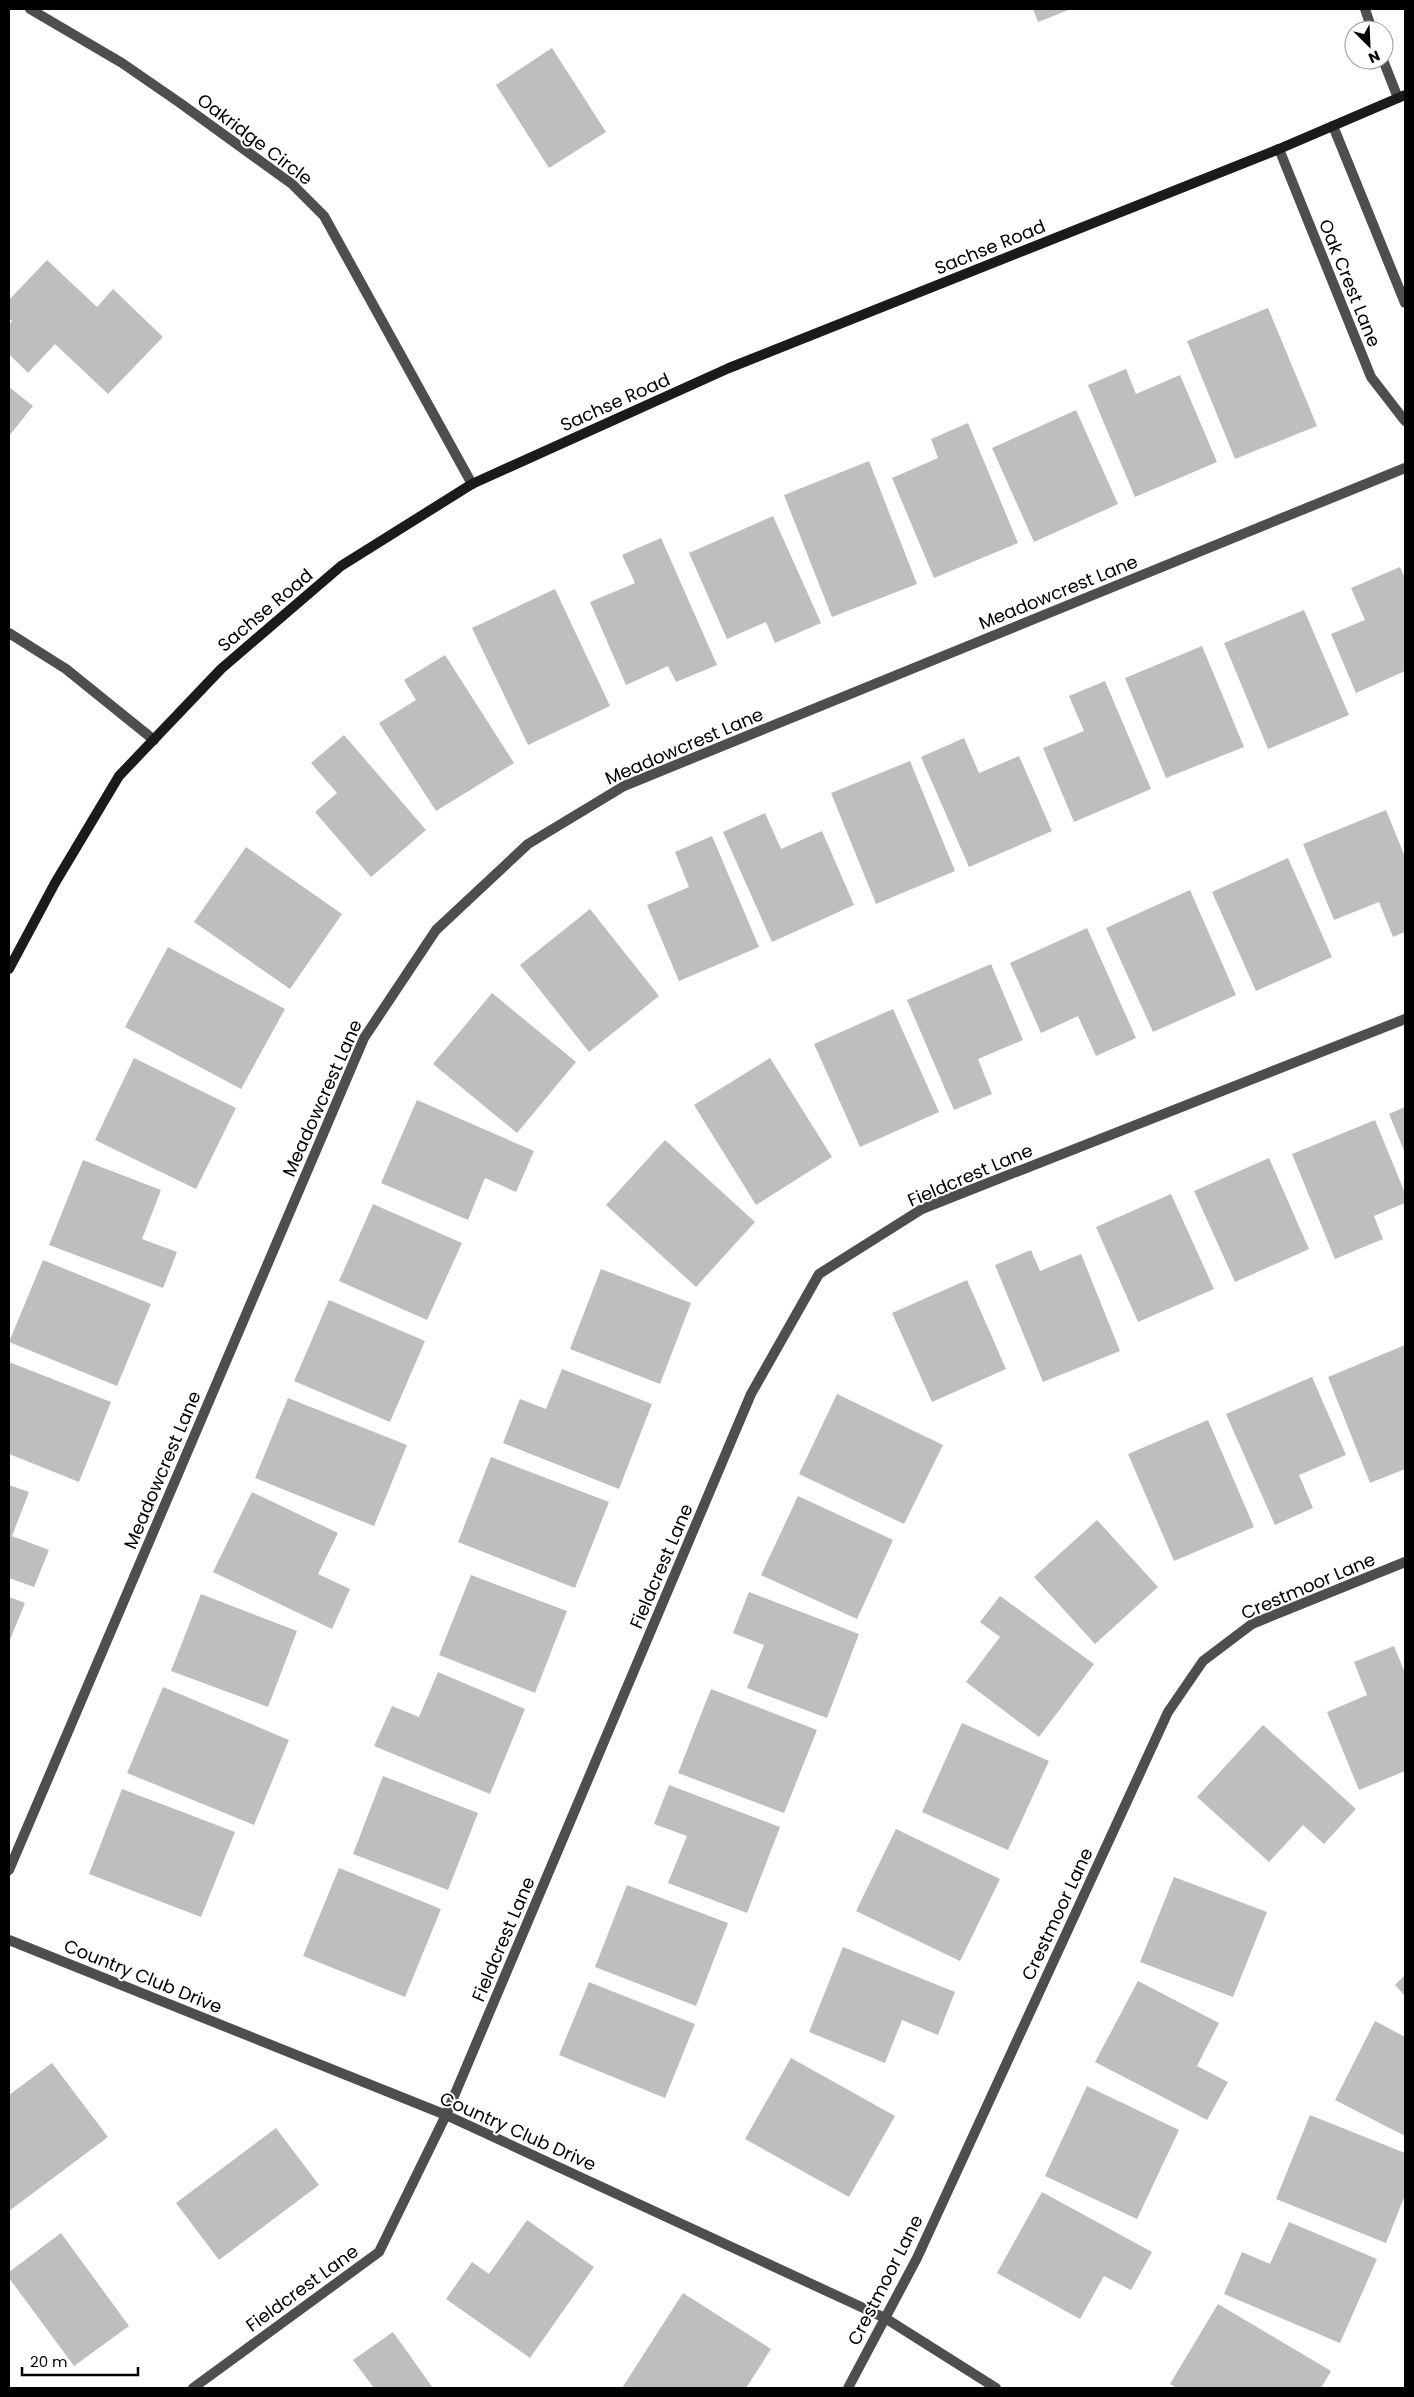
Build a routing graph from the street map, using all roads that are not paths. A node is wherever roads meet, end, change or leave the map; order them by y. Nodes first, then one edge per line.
1 (30, 9) edge
2 (1389, 70) edge
3 (1401, 97) edge
4 (1333, 126) junction
5 (1279, 149) junction
6 (1405, 303) edge
7 (1405, 421) edge
8 (1405, 468) edge
9 (472, 484) junction
10 (9, 633) edge
11 (154, 740) junction
12 (9, 969) edge
13 (1405, 1020) edge
14 (1405, 1562) edge
15 (9, 1870) edge
16 (9, 1940) edge
17 (446, 2115) junction
18 (885, 2318) junction
19 (193, 2388) edge
20 (848, 2388) edge
21 (996, 2388) edge

1 - 9 street, Oakridge Circle
2 - 3 street
3 - 4 main road, Sachse Road
4 - 5 main road, Sachse Road
4 - 6 street
5 - 7 street, Oak Crest Lane
5 - 9 main road, Sachse Road
8 - 15 street, Meadowcrest Lane
9 - 11 main road, Sachse Road
10 - 11 street
11 - 12 main road, Sachse Road
13 - 17 street, Fieldcrest Lane
14 - 18 street, Crestmoor Lane
16 - 17 street, Country Club Drive
17 - 18 street, Country Club Drive
17 - 19 street, Fieldcrest Lane
18 - 20 street, Crestmoor Lane
18 - 21 street, Country Club Drive

